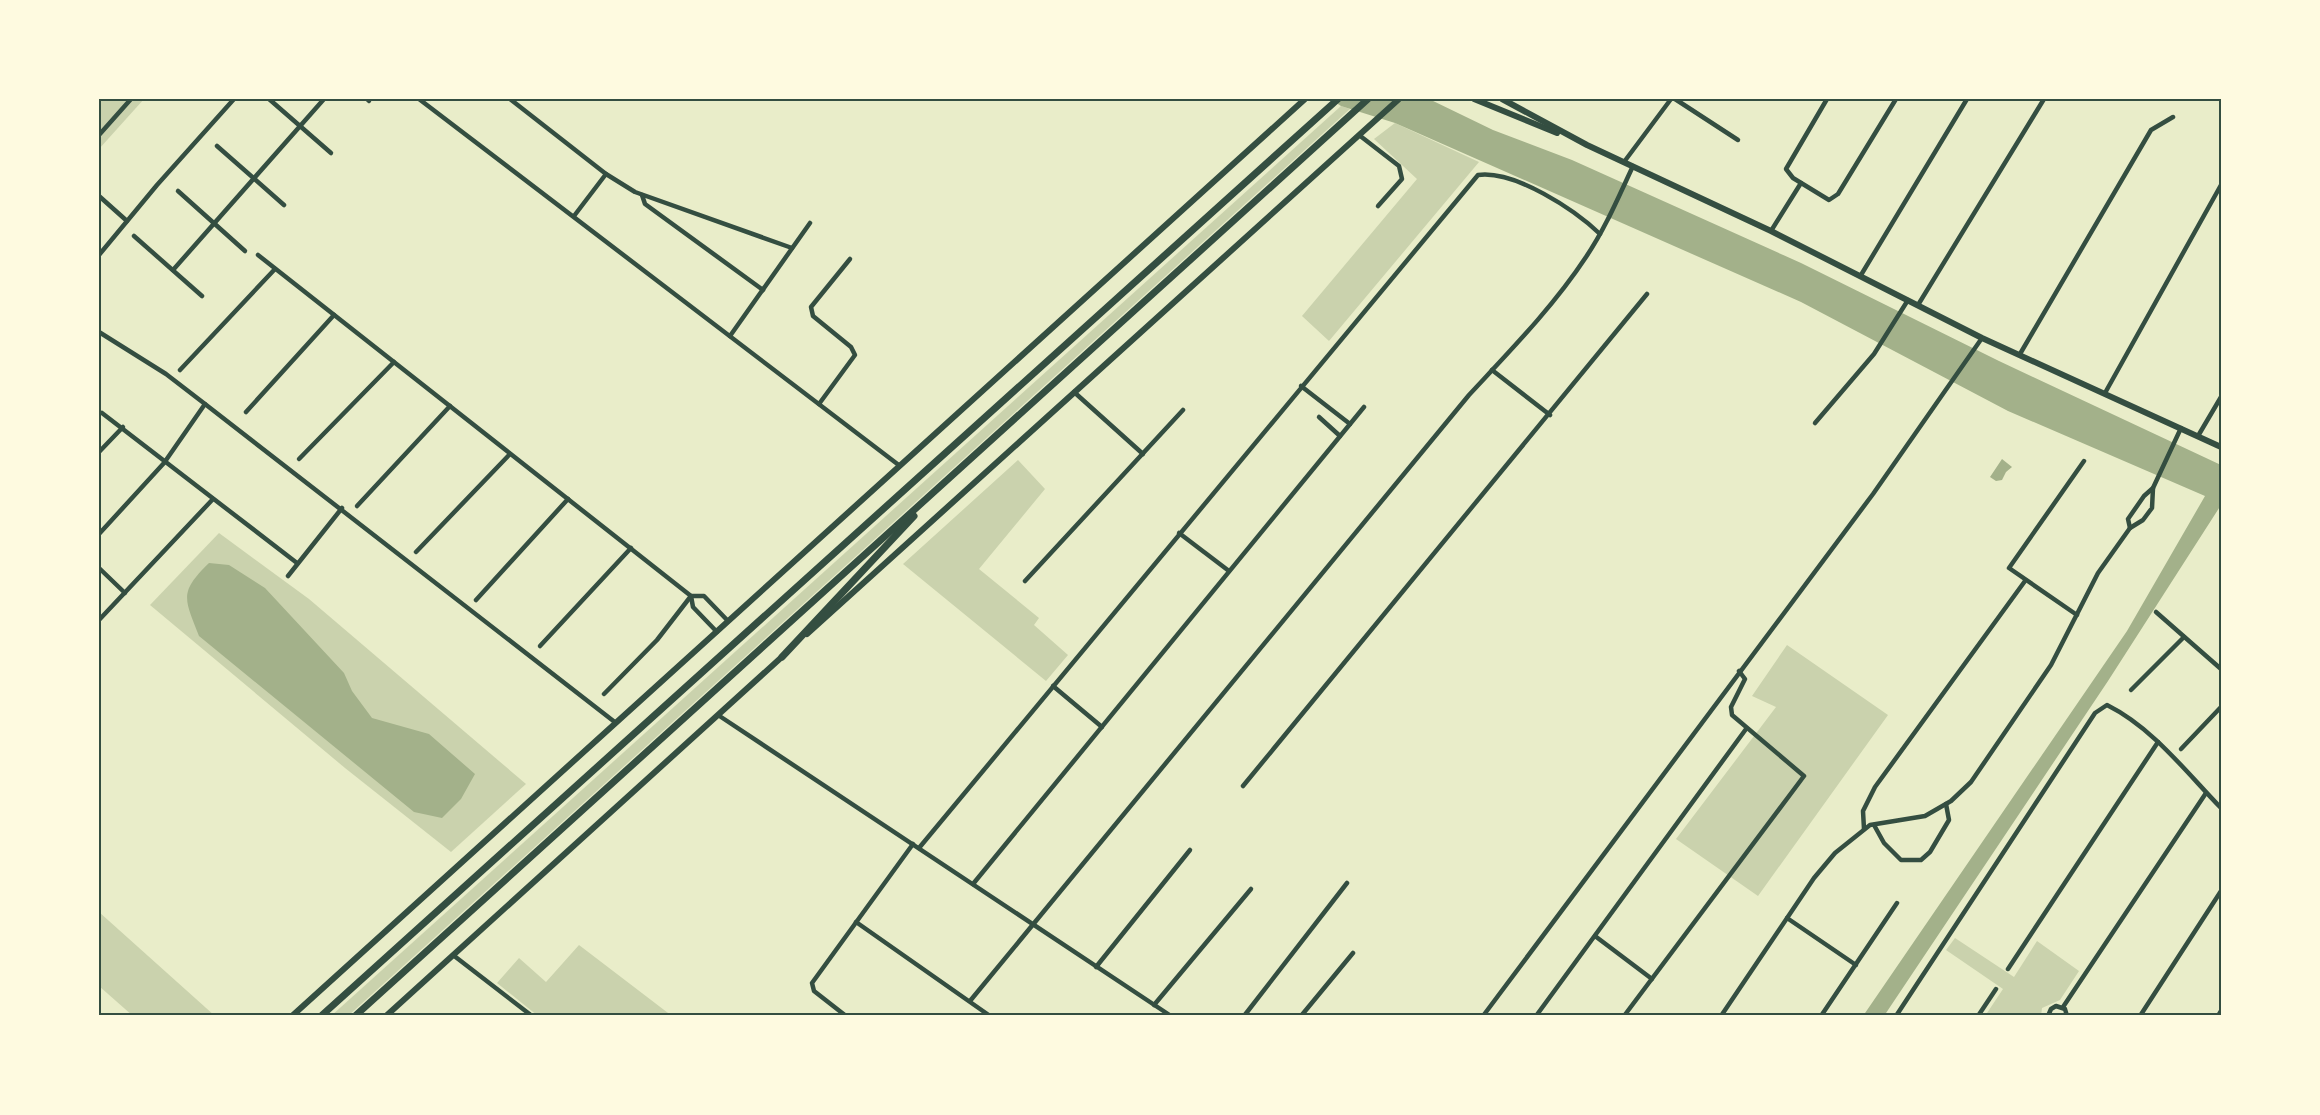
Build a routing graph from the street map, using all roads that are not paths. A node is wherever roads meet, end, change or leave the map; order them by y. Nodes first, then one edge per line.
1 (131, 99) edge
2 (234, 99) edge
3 (269, 99) edge
4 (324, 99) edge
5 (419, 99) edge
6 (510, 99) edge
7 (1305, 99) edge
8 (1338, 99) edge
9 (1368, 99) edge
10 (1399, 99) edge
11 (1474, 99) edge
12 (1502, 99) edge
13 (1664, 99) edge
14 (1673, 99) edge
15 (1827, 99) edge
16 (1896, 99) edge
17 (1967, 99) edge
18 (2044, 99) edge
19 (1666, 105) junction
20 (2173, 117) dead end
21 (301, 126) junction
22 (99, 135) edge
23 (1359, 135) junction
24 (1738, 140) dead end
25 (1587, 145) junction
26 (217, 147) dead end
27 (331, 153) dead end
28 (1624, 162) junction
29 (1633, 166) junction
30 (606, 174) junction
31 (253, 179) junction
32 (1801, 183) junction
33 (2221, 185) edge
34 (178, 191) dead end
35 (642, 195) junction
36 (99, 196) edge
37 (284, 205) dead end
38 (1378, 206) dead end
39 (574, 216) junction
40 (127, 221) junction
41 (214, 223) junction
42 (810, 223) dead end
43 (1771, 231) junction
44 (1600, 234) junction
45 (134, 236) dead end
46 (792, 248) junction
47 (245, 250) dead end
48 (99, 255) edge
49 (258, 255) dead end
50 (850, 259) dead end
51 (275, 268) junction
52 (173, 270) junction
53 (1861, 275) junction
54 (763, 290) junction
55 (1647, 294) dead end
56 (202, 296) dead end
57 (1908, 300) junction
58 (1918, 305) junction
59 (334, 315) junction
60 (99, 332) edge
61 (730, 336) junction
62 (1982, 338) junction
63 (2020, 354) junction
64 (394, 362) junction
65 (180, 370) dead end
66 (1492, 370) junction
67 (1301, 386) junction
68 (1074, 392) junction
69 (2105, 393) junction
70 (2221, 397) edge
71 (205, 404) junction
72 (819, 404) junction
73 (450, 406) junction
74 (1364, 407) dead end
75 (1184, 410) dead end
76 (246, 412) dead end
77 (102, 413) dead end
78 (1550, 415) junction
79 (1319, 417) dead end
80 (1815, 423) dead end
81 (1350, 424) junction
82 (123, 428) junction
83 (2181, 428) junction
84 (1340, 436) junction
85 (2198, 436) junction
86 (2221, 447) edge
87 (99, 452) edge
88 (1143, 453) junction
89 (510, 454) junction
90 (299, 459) dead end
91 (2084, 461) dead end
92 (164, 463) junction
93 (900, 466) junction
94 (2153, 488) junction
95 (938, 489) junction
96 (213, 499) junction
97 (568, 499) junction
98 (357, 506) dead end
99 (342, 508) junction
100 (2130, 528) junction
101 (1179, 533) junction
102 (99, 534) edge
103 (630, 548) junction
104 (416, 552) dead end
105 (297, 563) junction
106 (99, 568) edge
107 (1229, 571) junction
108 (288, 576) dead end
109 (1026, 581) dead end
110 (2025, 581) junction
111 (125, 593) junction
112 (691, 596) junction
113 (476, 600) dead end
114 (2156, 612) dead end
115 (2078, 615) junction
116 (99, 620) edge
117 (728, 621) junction
118 (717, 632) junction
119 (2184, 637) junction
120 (540, 646) dead end
121 (782, 657) junction
122 (2221, 669) edge
123 (1739, 671) junction
124 (1053, 686) junction
125 (2131, 690) dead end
126 (604, 694) dead end
127 (2221, 707) edge
128 (718, 715) junction
129 (616, 723) junction
130 (1102, 727) junction
131 (1746, 729) junction
132 (2158, 742) junction
133 (2181, 748) dead end
134 (1243, 786) dead end
135 (2206, 792) junction
136 (1946, 804) junction
137 (2221, 808) edge
138 (1874, 825) junction
139 (1864, 829) junction
140 (913, 844) junction
141 (919, 848) junction
142 (1190, 850) dead end
143 (1347, 883) dead end
144 (973, 884) junction
145 (1251, 889) dead end
146 (2221, 891) edge
147 (1897, 903) dead end
148 (1787, 918) junction
149 (856, 922) junction
150 (1032, 924) junction
151 (1595, 936) junction
152 (1353, 953) dead end
153 (453, 955) junction
154 (1856, 965) junction
155 (1096, 967) junction
156 (2008, 969) dead end
157 (1652, 979) junction
158 (1996, 989) dead end
159 (970, 1001) junction
160 (1154, 1005) junction
161 (2062, 1007) junction
162 (2221, 1011) edge
163 (292, 1016) edge
164 (321, 1016) edge
165 (355, 1016) edge
166 (386, 1016) edge
167 (532, 1016) edge
168 (846, 1016) edge
169 (990, 1016) edge
170 (1171, 1016) edge
171 (1244, 1016) edge
172 (1301, 1016) edge
173 (1483, 1016) edge
174 (1536, 1016) edge
175 (1624, 1016) edge
176 (1721, 1016) edge
177 (1821, 1016) edge
178 (1896, 1016) edge
179 (1978, 1016) edge
180 (2048, 1016) edge
181 (2067, 1016) edge
182 (2140, 1016) edge
183 (2218, 1016) edge

1 - 22 street
2 - 40 street
3 - 21 street
4 - 21 street
5 - 39 street
6 - 30 street
7 - 93 main road
8 - 164 highway
9 - 95 highway
10 - 23 main road
11 - 25 main road
12 - 25 main road
13 - 19 street
14 - 19 street
14 - 24 street
15 - 32 street
16 - 32 street
17 - 53 street
18 - 58 street
19 - 28 street
20 - 63 street
21 - 27 street
21 - 31 street
23 - 38 street
23 - 68 main road
25 - 28 main road
26 - 31 street
28 - 29 main road
29 - 43 main road
29 - 44 street
30 - 35 street
30 - 39 street
31 - 37 street
31 - 41 street
32 - 43 street
33 - 69 street
34 - 41 street
35 - 46 street
35 - 54 street
36 - 40 street
39 - 61 street
40 - 48 street
41 - 47 street
41 - 52 street
42 - 46 street
43 - 53 main road
44 - 66 street
44 - 67 street
45 - 52 street
46 - 54 street
49 - 51 street
50 - 72 street
51 - 59 street
51 - 65 street
52 - 56 street
53 - 57 main road
54 - 61 street
55 - 78 street
57 - 58 main road
57 - 80 street
58 - 62 main road
59 - 64 street
59 - 76 street
60 - 71 street
61 - 72 street
62 - 63 main road
62 - 123 street
63 - 69 main road
64 - 73 street
64 - 90 street
66 - 78 street
66 - 150 street
67 - 81 street
67 - 101 street
68 - 88 street
68 - 121 main road
69 - 83 main road
70 - 85 street
71 - 92 street
71 - 99 street
72 - 93 street
73 - 89 street
73 - 98 street
74 - 81 street
75 - 88 street
77 - 82 street
78 - 134 street
79 - 84 street
81 - 84 street
82 - 87 street
82 - 92 street
83 - 85 main road
83 - 94 street
84 - 107 street
85 - 86 main road
88 - 109 street
89 - 97 street
89 - 104 street
91 - 110 street
92 - 96 street
92 - 102 street
93 - 117 main road
94 - 100 street
94 - 100 street
95 - 121 highway
95 - 165 highway
96 - 105 street
96 - 111 street
97 - 103 street
97 - 113 street
99 - 105 street
99 - 129 street
100 - 115 street
101 - 107 street
101 - 124 street
103 - 112 street
103 - 120 street
105 - 108 street
106 - 111 street
107 - 130 street
110 - 115 street
110 - 139 street
111 - 116 street
112 - 117 street
112 - 118 street
112 - 126 street
114 - 119 street
115 - 136 street
117 - 118 main road
118 - 129 main road
119 - 122 street
119 - 125 street
121 - 128 main road
123 - 131 street
123 - 173 street
124 - 130 street
124 - 141 street
127 - 133 street
128 - 140 street
128 - 153 main road
129 - 163 main road
130 - 144 street
131 - 151 street
131 - 157 street
132 - 135 street
132 - 156 street
132 - 178 street
135 - 137 street
135 - 161 street
136 - 138 street
136 - 138 street
138 - 139 street
139 - 148 street
140 - 141 street
140 - 149 street
141 - 144 street
142 - 155 street
143 - 171 street
144 - 150 street
145 - 160 street
146 - 182 street
147 - 154 street
148 - 154 street
148 - 176 street
149 - 159 street
149 - 168 street
150 - 155 street
150 - 159 street
151 - 157 street
151 - 174 street
152 - 172 street
153 - 166 main road
153 - 167 street
154 - 177 street
155 - 160 street
157 - 175 street
158 - 179 street
159 - 169 street
160 - 170 street
161 - 180 street
161 - 181 street
162 - 183 street

